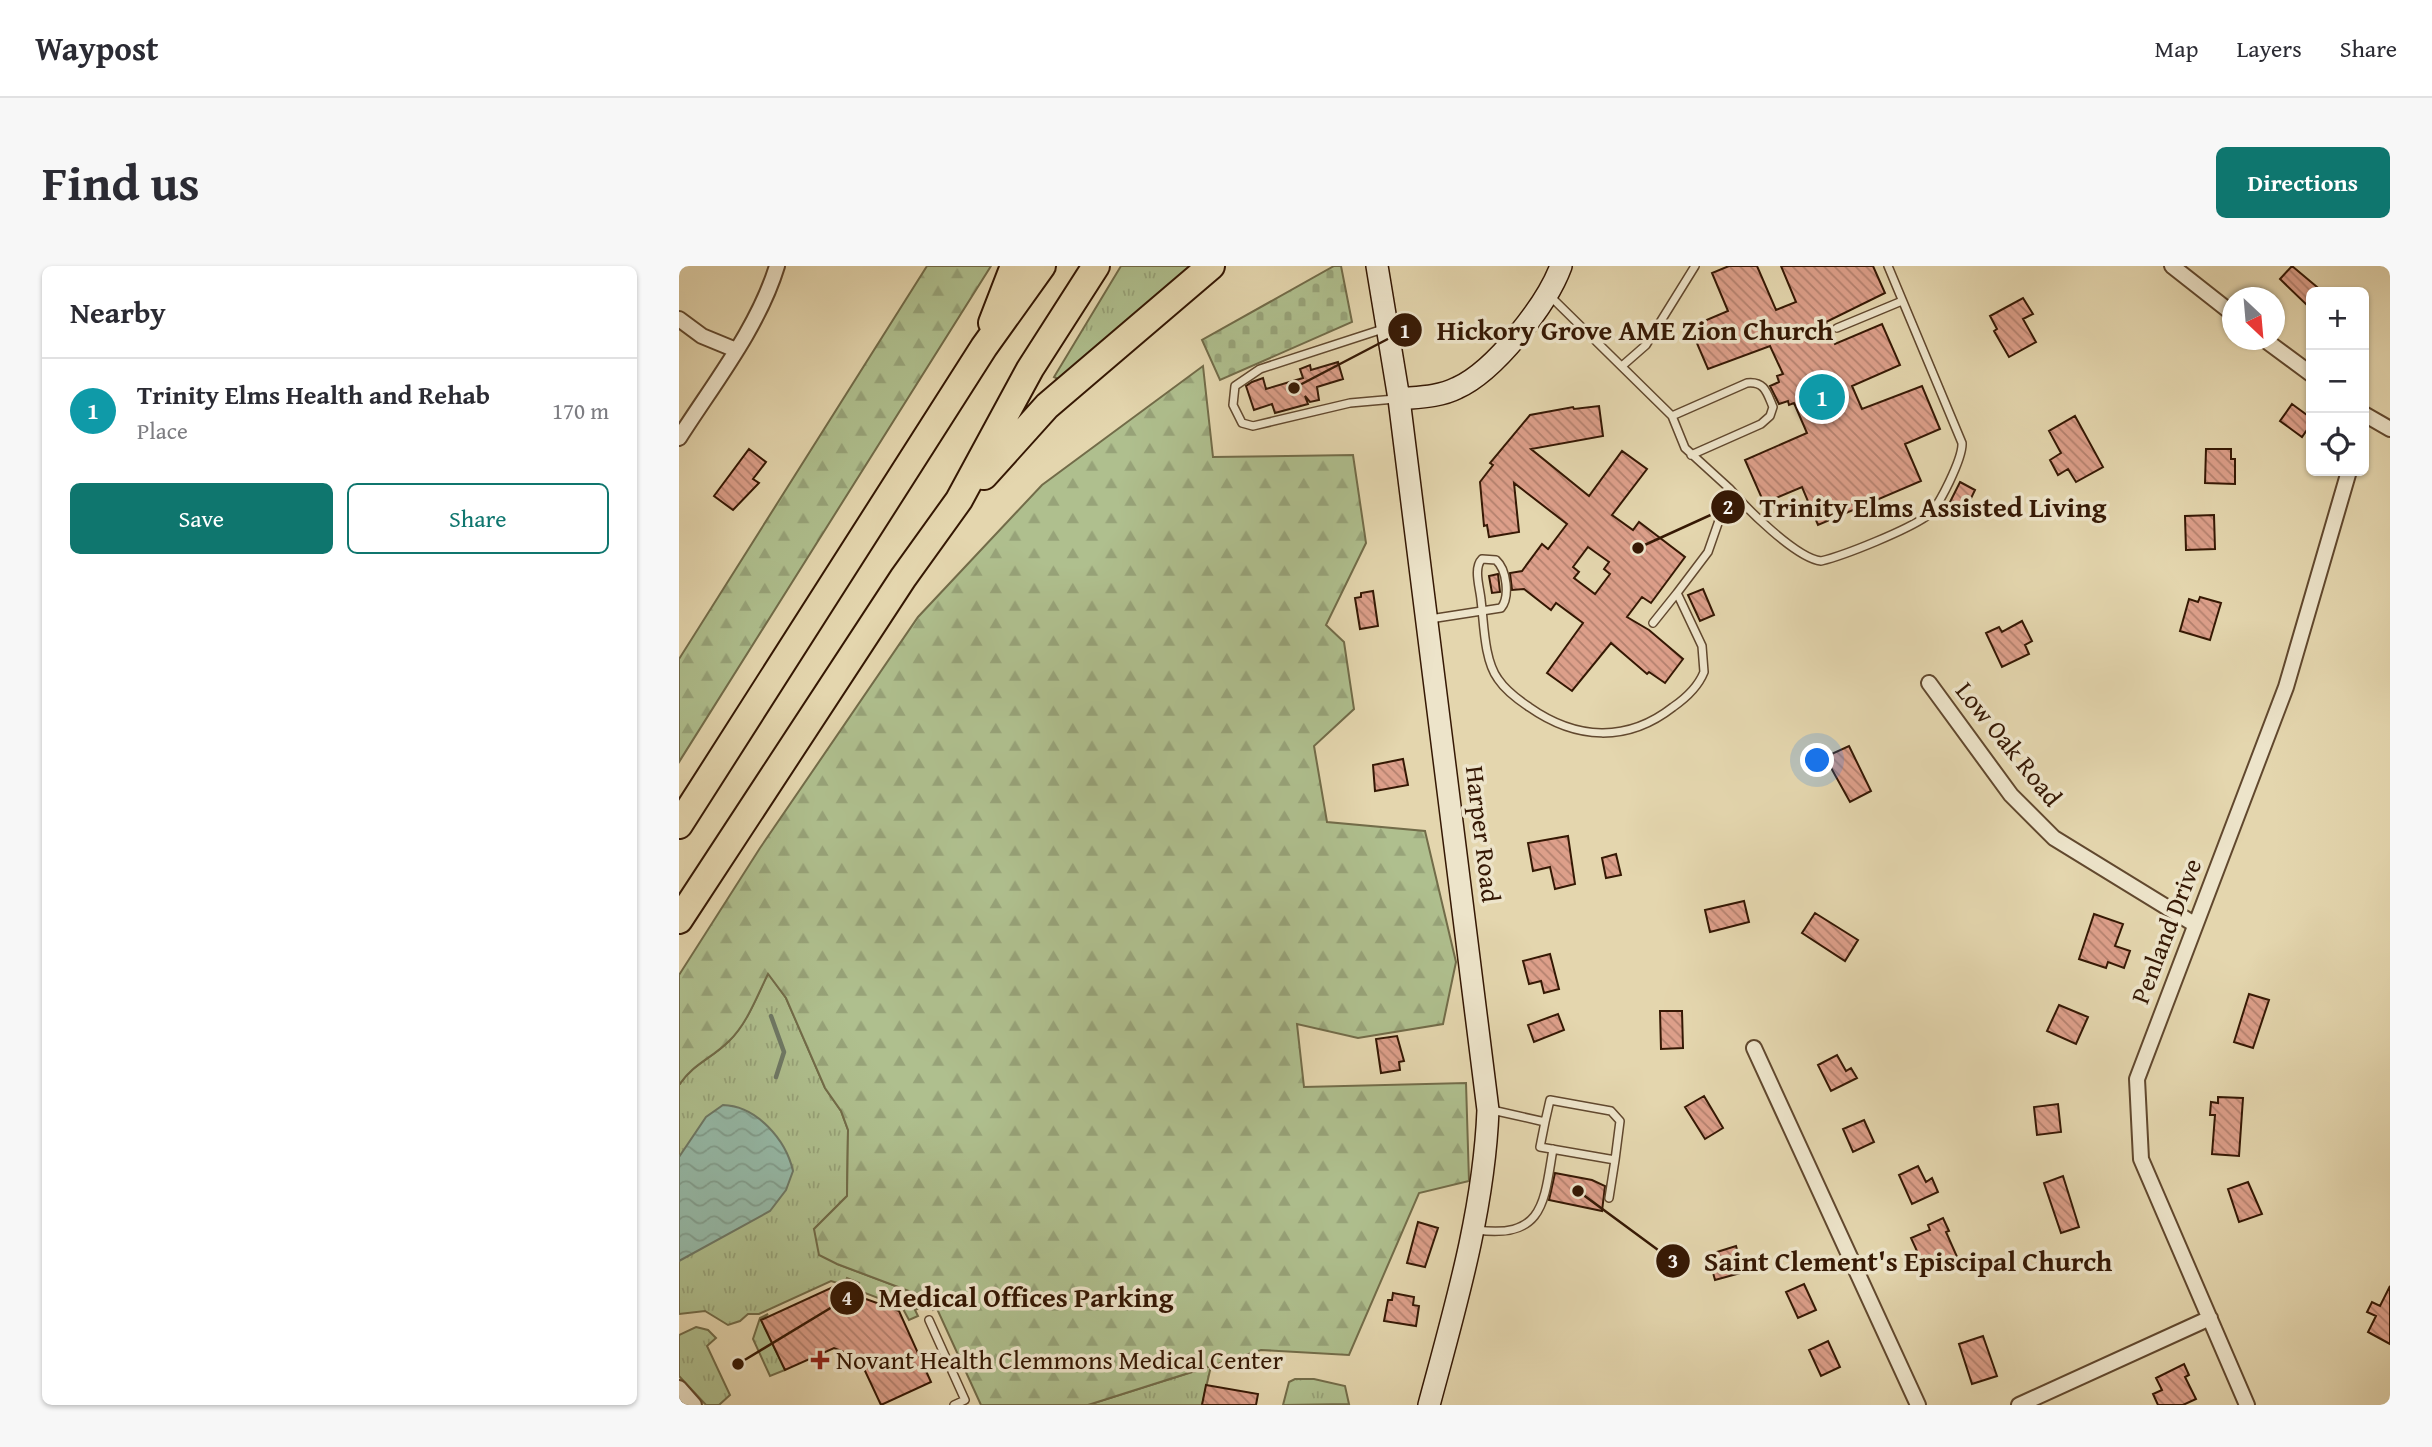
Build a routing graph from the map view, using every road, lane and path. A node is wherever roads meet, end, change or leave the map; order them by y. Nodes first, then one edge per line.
1 (777, 266) edge
2 (1014, 266) edge
3 (1042, 266) edge
4 (1096, 266) edge
5 (1211, 266) edge
6 (1377, 266) edge
7 (1561, 266) edge
8 (1695, 266) edge
9 (1888, 266) edge
10 (2172, 266) edge
11 (1546, 293) junction
12 (1902, 301) junction
13 (2222, 306) edge
14 (679, 319) edge
15 (1388, 327) junction
16 (1837, 328) dead end
17 (984, 347) junction
18 (736, 350) junction
19 (2279, 350) edge
20 (1622, 366) junction
21 (2306, 370) edge
22 (1399, 399) junction
23 (1672, 416) junction
24 (2369, 418) edge
25 (2390, 429) edge
26 (679, 438) edge
27 (1691, 454) junction
28 (2348, 476) edge
29 (1730, 489) junction
30 (959, 500) junction
31 (1677, 593) junction
32 (1483, 613) junction
33 (1426, 620) junction
34 (1653, 624) dead end
35 (1929, 683) dead end
36 (679, 825) edge
37 (679, 920) edge
38 (2194, 924) junction
39 (1755, 1048) dead end
40 (1488, 1110) junction
41 (1545, 1122) junction
42 (1553, 1149) junction
43 (1615, 1160) junction
44 (1609, 1198) dead end
45 (1473, 1230) junction
46 (2210, 1318) junction
47 (929, 1320) dead end
48 (679, 1388) edge
49 (967, 1402) edge
50 (694, 1405) edge
51 (954, 1405) edge
52 (1429, 1405) edge
53 (1918, 1405) edge
54 (2019, 1405) edge
55 (2247, 1405) edge

1 - 18 street
2 - 17 highway
3 - 17 highway
4 - 30 highway
5 - 30 highway
6 - 15 main road, Harper Road
7 - 11 main road
8 - 20 lane
9 - 12 lane
10 - 13 street
11 - 20 lane
11 - 22 main road
12 - 16 lane
12 - 29 lane
14 - 18 street
15 - 22 main road, Harper Road
15 - 22 lane
17 - 36 highway
18 - 26 street
19 - 21 street
20 - 23 lane
22 - 33 main road, Harper Road
23 - 27 lane
23 - 27 lane
24 - 25 street
27 - 29 lane
28 - 38 street, Penland Drive
29 - 31 lane
30 - 37 highway
31 - 32 lane
31 - 34 lane
32 - 32 lane
32 - 33 lane
33 - 40 main road, Harper Road
35 - 38 street, Low Oak Road
38 - 46 street, Penland Drive
39 - 53 street
40 - 41 lane
40 - 45 main road, Harper Road
41 - 42 lane
41 - 43 lane
42 - 43 lane
42 - 45 lane
43 - 44 lane
45 - 52 main road, Harper Road
46 - 54 street
46 - 55 street, Penland Drive
47 - 49 lane
48 - 50 street
49 - 51 lane

